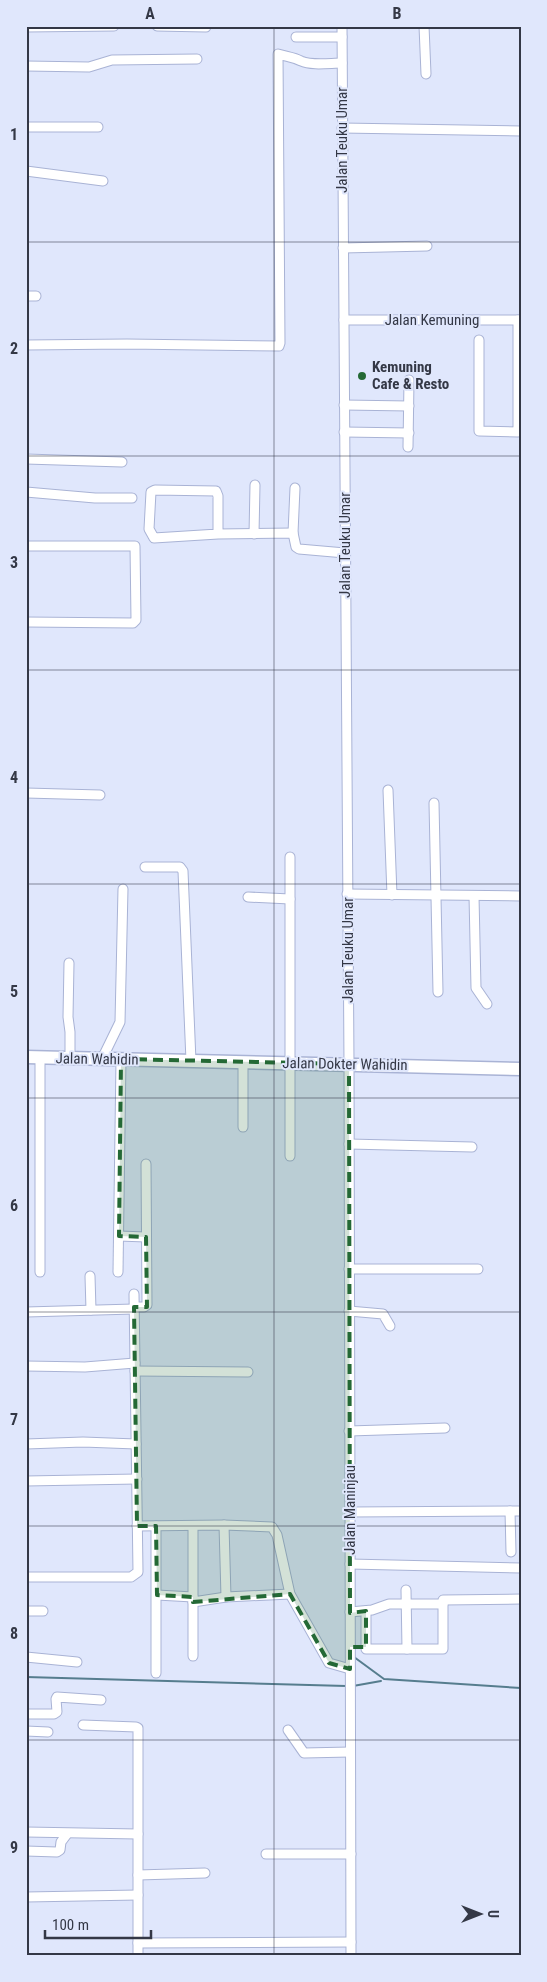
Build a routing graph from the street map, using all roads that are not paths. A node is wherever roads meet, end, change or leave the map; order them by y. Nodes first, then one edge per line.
1 (114, 26) edge
2 (157, 26) edge
3 (342, 26) edge
4 (424, 26) edge
5 (26, 27) edge
6 (206, 27) edge
7 (342, 36) junction
8 (296, 37) dead end
9 (197, 59) dead end
10 (342, 63) junction
11 (26, 66) edge
12 (426, 74) dead end
13 (26, 127) edge
14 (98, 127) dead end
15 (342, 128) junction
16 (521, 131) edge
17 (26, 171) edge
18 (103, 181) dead end
19 (427, 246) dead end
20 (343, 248) junction
21 (26, 296) edge
22 (36, 296) dead end
23 (344, 320) junction
24 (519, 320) edge
25 (479, 340) dead end
26 (26, 345) edge
27 (410, 380) dead end
28 (344, 405) junction
29 (409, 406) junction
30 (344, 432) junction
31 (409, 433) junction
32 (408, 447) dead end
33 (26, 459) edge
34 (122, 462) dead end
35 (255, 485) dead end
36 (294, 488) dead end
37 (26, 492) edge
38 (132, 498) dead end
39 (293, 533) junction
40 (218, 534) junction
41 (254, 534) junction
42 (26, 546) edge
43 (345, 553) junction
44 (26, 622) edge
45 (388, 790) dead end
46 (26, 793) edge
47 (100, 794) dead end
48 (434, 803) dead end
49 (290, 857) dead end
50 (145, 867) dead end
51 (123, 889) dead end
52 (347, 894) junction
53 (392, 895) junction
54 (435, 895) junction
55 (474, 896) junction
56 (521, 896) edge
57 (248, 897) dead end
58 (290, 899) junction
59 (69, 963) dead end
60 (438, 992) dead end
61 (487, 1004) dead end
62 (26, 1057) edge
63 (40, 1057) junction
64 (70, 1058) junction
65 (102, 1059) junction
66 (121, 1059) junction
67 (169, 1060) joint
68 (191, 1061) junction
69 (243, 1062) junction
70 (289, 1063) junction
71 (349, 1064) junction
72 (521, 1069) edge
73 (243, 1127) dead end
74 (349, 1144) junction
75 (472, 1147) dead end
76 (290, 1156) dead end
77 (146, 1164) dead end
78 (119, 1236) junction
79 (146, 1237) junction
80 (349, 1269) junction
81 (478, 1269) dead end
82 (40, 1272) dead end
83 (118, 1272) dead end
84 (90, 1276) dead end
85 (134, 1294) dead end
86 (134, 1308) junction
87 (91, 1310) junction
88 (349, 1311) junction
89 (26, 1312) edge
90 (390, 1326) dead end
91 (26, 1366) edge
92 (135, 1367) junction
93 (248, 1372) dead end
94 (445, 1428) dead end
95 (349, 1431) junction
96 (26, 1444) edge
97 (136, 1444) junction
98 (137, 1479) junction
99 (26, 1481) edge
100 (510, 1511) junction
101 (521, 1511) edge
102 (350, 1512) junction
103 (224, 1525) junction
104 (137, 1526) junction
105 (156, 1526) junction
106 (193, 1526) junction
107 (511, 1552) dead end
108 (350, 1564) junction
109 (521, 1568) edge
110 (26, 1577) edge
111 (406, 1590) dead end
112 (290, 1594) junction
113 (157, 1595) junction
114 (226, 1597) junction
115 (193, 1599) junction
116 (521, 1599) edge
117 (406, 1604) junction
118 (443, 1604) junction
119 (26, 1611) edge
120 (44, 1611) dead end
121 (366, 1611) junction
122 (350, 1612) junction
123 (366, 1646) junction
124 (350, 1647) junction
125 (407, 1649) junction
126 (193, 1656) dead end
127 (26, 1657) edge
128 (77, 1662) dead end
129 (350, 1666) junction
130 (156, 1672) dead end
131 (101, 1700) dead end
132 (26, 1714) edge
133 (83, 1725) dead end
134 (288, 1730) dead end
135 (26, 1731) edge
136 (48, 1732) dead end
137 (350, 1752) junction
138 (26, 1832) edge
139 (67, 1834) junction
140 (138, 1834) junction
141 (26, 1851) edge
142 (266, 1854) dead end
143 (351, 1854) junction
144 (205, 1873) dead end
145 (138, 1875) junction
146 (138, 1895) junction
147 (26, 1897) edge
148 (351, 1942) junction
149 (138, 1943) junction
150 (138, 1956) edge
151 (351, 1956) edge

1 - 5 street
2 - 6 street
3 - 7 street, Jalan Teuku Umar
4 - 12 street
7 - 8 street
7 - 10 street, Jalan Teuku Umar
9 - 11 street
10 - 15 street, Jalan Teuku Umar
10 - 26 street
13 - 14 street
15 - 16 street
15 - 20 street, Jalan Teuku Umar
17 - 18 street
19 - 20 street
20 - 23 street, Jalan Teuku Umar
21 - 22 street
23 - 24 street, Jalan Kemuning
23 - 28 street, Jalan Teuku Umar
24 - 25 street
27 - 29 street
28 - 29 street
28 - 30 street, Jalan Teuku Umar
29 - 31 street
30 - 31 street
30 - 43 street, Jalan Teuku Umar
31 - 32 street
33 - 34 street
35 - 41 street
36 - 39 street
37 - 38 street
39 - 41 street
39 - 43 street
40 - 40 street
40 - 41 street
42 - 44 street
43 - 52 street, Jalan Teuku Umar
45 - 53 street
46 - 47 street
48 - 54 street
49 - 58 street
50 - 68 street
51 - 65 street
52 - 53 street
52 - 71 street, Jalan Teuku Umar
53 - 54 street
54 - 55 street
54 - 60 street
55 - 56 street
55 - 61 street
57 - 58 street
58 - 70 street
59 - 64 street
62 - 63 street, Jalan Wahidin
63 - 64 street, Jalan Wahidin
63 - 82 street
64 - 65 street, Jalan Wahidin
65 - 66 street, Jalan Wahidin
66 - 67 street, Jalan Wahidin
66 - 78 street
67 - 68 street, Jalan Dokter Wahidin
68 - 69 street, Jalan Dokter Wahidin
69 - 70 street, Jalan Dokter Wahidin
69 - 73 street
70 - 71 street, Jalan Dokter Wahidin
70 - 76 street
71 - 72 street, Jalan Dokter Wahidin
71 - 74 street, Jalan Maninjau
74 - 75 street
74 - 80 street, Jalan Maninjau
77 - 79 street
78 - 79 street
78 - 83 street
79 - 86 street
80 - 81 street
80 - 88 street, Jalan Maninjau
84 - 87 street
85 - 86 street
86 - 87 street
86 - 92 street
87 - 89 street
88 - 90 street
88 - 95 street, Jalan Maninjau
91 - 92 street
92 - 93 street
92 - 97 street
94 - 95 street
95 - 102 street, Jalan Maninjau
96 - 97 street
97 - 98 street
98 - 99 street
98 - 104 street
100 - 101 street
100 - 102 street
100 - 107 street
102 - 108 street, Jalan Maninjau
103 - 106 street
103 - 112 street
103 - 114 street
104 - 105 street
104 - 110 street
105 - 106 street
105 - 113 street
106 - 115 street
108 - 109 street
108 - 122 street, Jalan Maninjau
111 - 117 street
112 - 114 street
112 - 129 street
113 - 115 street
113 - 130 street
114 - 115 street
115 - 126 street
116 - 118 street
117 - 118 street
117 - 121 street
117 - 125 street
118 - 125 street
119 - 120 street
121 - 122 street
121 - 123 street
122 - 124 street, Jalan Maninjau
123 - 124 street
123 - 125 street
124 - 129 street, Jalan Maninjau
127 - 128 street
129 - 137 street, Jalan Maninjau
131 - 132 street
133 - 140 street
134 - 137 street
135 - 136 street
137 - 143 street, Jalan Maninjau
138 - 139 street
139 - 140 street
139 - 141 street
140 - 145 street
142 - 143 street
143 - 148 street, Jalan Maninjau
144 - 145 street
145 - 146 street
146 - 147 street
146 - 149 street
148 - 149 street
148 - 151 street, Jalan Maninjau
149 - 150 street

